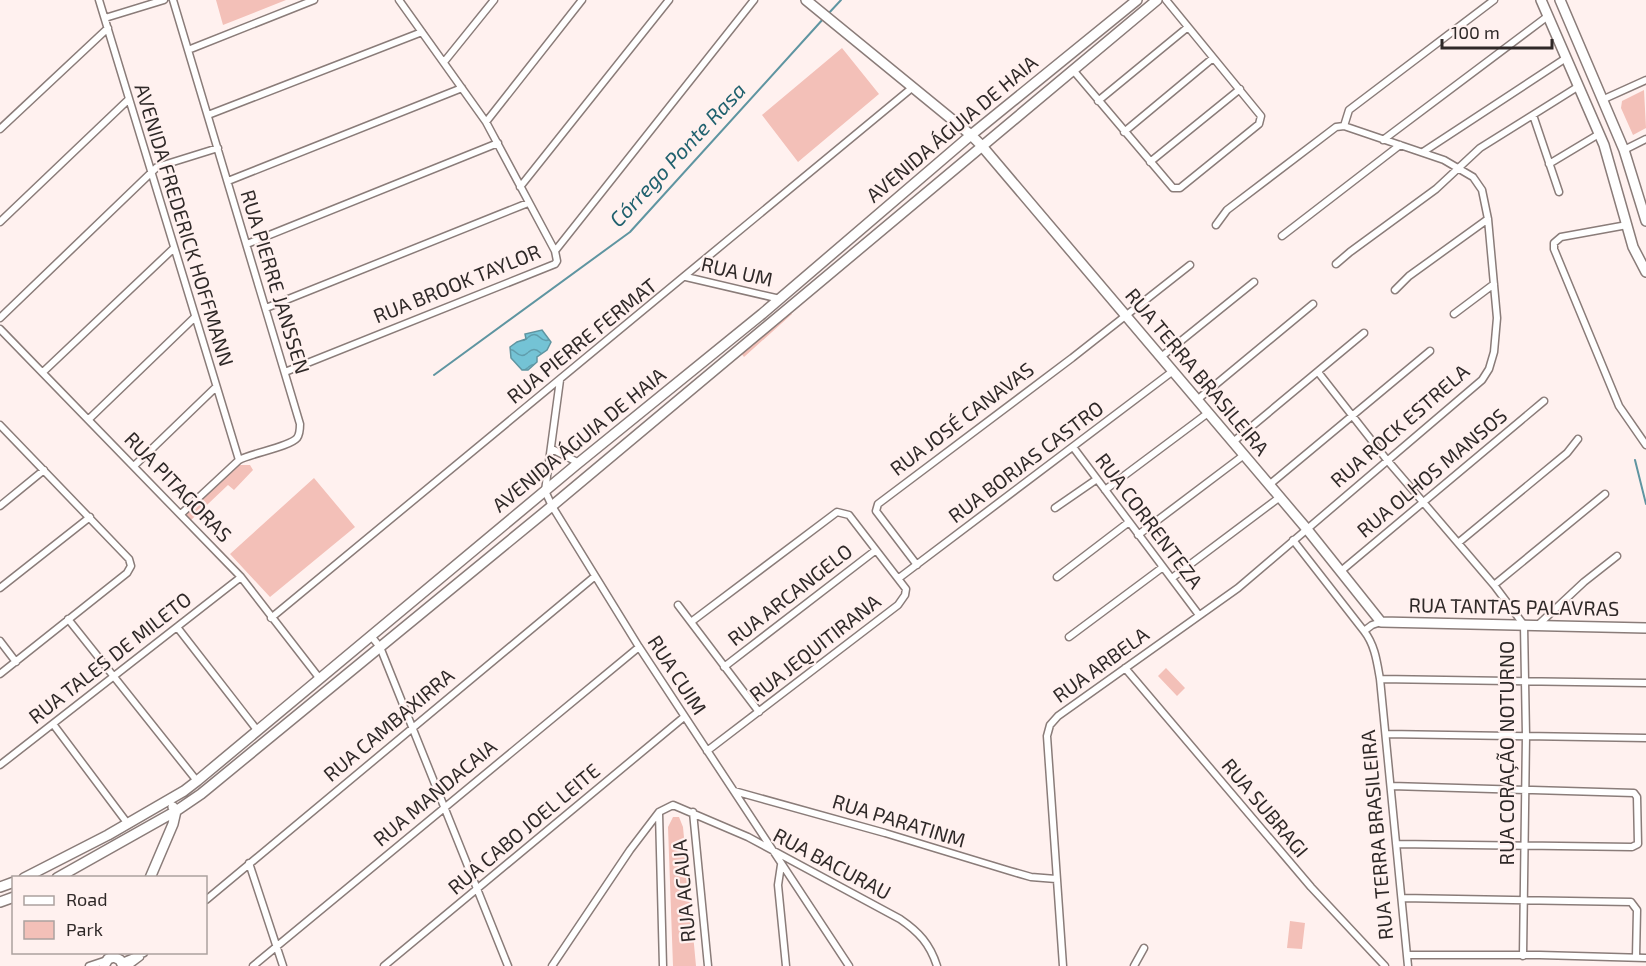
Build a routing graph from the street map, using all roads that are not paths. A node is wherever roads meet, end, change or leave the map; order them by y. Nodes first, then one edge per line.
1 (99, 0) edge
2 (164, 0) edge
3 (173, 0) edge
4 (314, 0) edge
5 (494, 0) edge
6 (582, 0) edge
7 (669, 0) edge
8 (754, 0) edge
9 (806, 0) edge
10 (1137, 0) edge
11 (1157, 0) edge
12 (1166, 0) edge
13 (1494, 0) edge
14 (1541, 0) edge
15 (1560, 0) edge
16 (401, 1) edge
17 (1548, 16) junction
18 (105, 18) junction
19 (1188, 27) junction
20 (108, 28) junction
21 (422, 32) junction
22 (188, 50) junction
23 (1213, 58) junction
24 (1566, 58) junction
25 (444, 62) junction
26 (1073, 70) junction
27 (1646, 80) edge
28 (1579, 86) junction
29 (913, 87) junction
30 (462, 88) junction
31 (1240, 88) junction
32 (129, 99) junction
33 (1604, 99) junction
34 (1098, 101) junction
35 (208, 115) junction
36 (1533, 115) junction
37 (486, 122) junction
38 (1344, 126) junction
39 (0, 129) edge
40 (1124, 132) junction
41 (1599, 134) junction
42 (971, 135) junction
43 (1646, 139) edge
44 (1383, 140) junction
45 (498, 142) junction
46 (981, 145) junction
47 (1400, 145) junction
48 (218, 148) junction
49 (1624, 150) junction
50 (1423, 152) junction
51 (1150, 162) junction
52 (1550, 164) junction
53 (1459, 167) junction
54 (151, 172) junction
55 (1633, 176) junction
56 (228, 181) junction
57 (1615, 181) junction
58 (520, 187) junction
59 (1559, 192) dead end
60 (528, 203) junction
61 (1488, 219) junction
62 (1646, 221) edge
63 (0, 222) edge
64 (1216, 225) dead end
65 (1627, 225) junction
66 (1282, 236) dead end
67 (247, 244) junction
68 (174, 248) junction
69 (555, 251) junction
70 (1336, 264) dead end
71 (1190, 265) dead end
72 (1646, 272) edge
73 (686, 277) junction
74 (1254, 282) dead end
75 (1494, 284) junction
76 (1395, 290) dead end
77 (780, 299) junction
78 (1313, 304) dead end
79 (266, 308) junction
80 (1454, 314) dead end
81 (1126, 315) junction
82 (195, 317) junction
83 (0, 318) edge
84 (758, 318) junction
85 (0, 329) edge
86 (760, 332) junction
87 (1364, 333) dead end
88 (1430, 351) dead end
89 (1161, 357) junction
90 (1173, 371) junction
91 (43, 372) junction
92 (285, 372) junction
93 (1318, 372) junction
94 (560, 380) junction
95 (216, 387) junction
96 (1197, 400) junction
97 (1544, 401) dead end
98 (1208, 413) junction
99 (1353, 416) junction
100 (89, 419) junction
101 (0, 425) edge
102 (1578, 439) dead end
103 (1233, 442) junction
104 (1646, 445) edge
105 (1073, 447) junction
106 (552, 449) junction
107 (1244, 455) junction
108 (239, 460) junction
109 (1387, 460) junction
110 (579, 463) junction
111 (135, 466) junction
112 (44, 470) junction
113 (1097, 479) junction
114 (1269, 485) junction
115 (1105, 490) junction
116 (545, 491) junction
117 (1605, 494) dead end
118 (1280, 497) junction
119 (1423, 502) junction
120 (0, 506) edge
121 (552, 506) junction
122 (1055, 508) dead end
123 (181, 514) junction
124 (90, 517) junction
125 (1129, 522) junction
126 (1306, 528) junction
127 (1138, 535) junction
128 (1293, 540) junction
129 (1458, 543) junction
130 (876, 550) junction
131 (1617, 556) dead end
132 (917, 565) junction
133 (1163, 567) junction
134 (1341, 572) junction
135 (241, 577) junction
136 (594, 577) junction
137 (1057, 577) dead end
138 (899, 578) junction
139 (1172, 578) junction
140 (1494, 585) junction
141 (0, 588) edge
142 (678, 605) dead end
143 (1199, 615) junction
144 (271, 618) junction
145 (68, 619) junction
146 (691, 622) junction
147 (1381, 622) junction
148 (1524, 625) junction
149 (1538, 625) junction
150 (177, 627) junction
151 (1646, 628) edge
152 (1364, 631) junction
153 (371, 636) junction
154 (1069, 637) dead end
155 (0, 641) edge
156 (380, 647) junction
157 (639, 647) junction
158 (16, 662) junction
159 (724, 667) junction
160 (1125, 668) junction
161 (0, 674) edge
162 (114, 676) junction
163 (320, 679) junction
164 (1380, 679) junction
165 (1526, 682) junction
166 (1646, 683) edge
167 (759, 712) junction
168 (684, 717) junction
169 (53, 724) junction
170 (413, 727) junction
171 (257, 730) junction
172 (1386, 734) junction
173 (1526, 736) junction
174 (1646, 738) edge
175 (707, 751) junction
176 (0, 765) edge
177 (196, 781) junction
178 (1391, 786) junction
179 (1525, 790) junction
180 (734, 791) junction
181 (169, 800) junction
182 (445, 806) junction
183 (176, 811) junction
184 (659, 812) junction
185 (693, 812) junction
186 (128, 824) junction
187 (1397, 844) junction
188 (1524, 845) junction
189 (773, 850) junction
190 (249, 863) junction
191 (781, 865) junction
192 (28, 876) edge
193 (61, 876) edge
194 (151, 876) edge
195 (1056, 879) junction
196 (477, 890) junction
197 (1402, 898) junction
198 (207, 899) edge
199 (1523, 901) junction
200 (276, 946) junction
201 (1144, 948) dead end
202 (141, 954) edge
203 (1407, 956) junction
204 (1523, 956) junction
205 (1616, 957) junction
206 (1641, 957) edge
207 (117, 960) edge
208 (661, 964) edge
209 (89, 966) edge
210 (253, 966) edge
211 (283, 966) edge
212 (384, 966) edge
213 (508, 966) edge
214 (552, 966) edge
215 (708, 966) edge
216 (786, 966) edge
217 (849, 966) edge
218 (937, 966) edge
219 (1064, 966) edge
220 (1134, 966) edge
221 (1385, 966) edge
222 (1408, 966) edge
223 (1612, 966) edge
224 (1642, 966) edge

1 - 18 street, AVENIDA FREDERICK HOFFMANN
2 - 18 street
3 - 22 street, RUA PIERRE JANSSEN
4 - 22 street
5 - 25 street
6 - 37 street
7 - 58 street
8 - 69 street
9 - 29 main road, RUA TERRA BRASILEIRA
10 - 42 main road, AVENIDA ÁGUIA DE HAIA
11 - 26 main road, AVENIDA ÁGUIA DE HAIA
12 - 19 street
13 - 38 street
14 - 17 main road
15 - 33 main road
16 - 21 street, RUA BROOK TAYLOR
17 - 24 main road
17 - 44 street
18 - 20 street, AVENIDA FREDERICK HOFFMANN
19 - 23 street
19 - 34 street
20 - 32 street, AVENIDA FREDERICK HOFFMANN
20 - 39 street
21 - 25 street, RUA BROOK TAYLOR
21 - 35 street
22 - 35 street, RUA PIERRE JANSSEN
23 - 31 street
23 - 40 street
24 - 28 main road
24 - 50 street
25 - 30 street, RUA BROOK TAYLOR
26 - 34 street
26 - 46 main road, AVENIDA ÁGUIA DE HAIA
27 - 33 street
28 - 36 street
28 - 41 main road
29 - 42 main road, RUA TERRA BRASILEIRA
29 - 73 street, RUA PIERRE FERMAT
30 - 37 street, RUA BROOK TAYLOR
30 - 56 street
31 - 51 street
31 - 51 street
32 - 54 street, AVENIDA FREDERICK HOFFMANN
32 - 63 street
33 - 49 main road
34 - 40 street
35 - 48 street, RUA PIERRE JANSSEN
36 - 52 street
36 - 53 street
37 - 45 street, RUA BROOK TAYLOR
38 - 44 street, RUA ROCK ESTRELA
38 - 64 street
40 - 51 street
41 - 52 street
41 - 57 main road
42 - 46 main road, RUA TERRA BRASILEIRA
42 - 77 main road, AVENIDA ÁGUIA DE HAIA
43 - 49 street
44 - 47 street, RUA ROCK ESTRELA
45 - 58 street, RUA BROOK TAYLOR
45 - 67 street
46 - 81 main road, RUA TERRA BRASILEIRA
46 - 86 main road, AVENIDA ÁGUIA DE HAIA
47 - 50 street, RUA ROCK ESTRELA
47 - 66 street
48 - 54 street
48 - 56 street, RUA PIERRE JANSSEN
49 - 55 main road
50 - 53 street, RUA ROCK ESTRELA
52 - 59 street
53 - 61 street, RUA ROCK ESTRELA
53 - 70 street
54 - 68 street, AVENIDA FREDERICK HOFFMANN
54 - 83 street
55 - 57 main road
55 - 62 main road
56 - 67 street, RUA PIERRE JANSSEN
57 - 65 main road
58 - 60 street, RUA BROOK TAYLOR
60 - 69 street, RUA BROOK TAYLOR
60 - 79 street
61 - 75 street, RUA ROCK ESTRELA
61 - 76 street
65 - 72 main road
65 - 104 street
67 - 79 street, RUA PIERRE JANSSEN
68 - 82 street, AVENIDA FREDERICK HOFFMANN
68 - 91 street
69 - 92 street, RUA BROOK TAYLOR
71 - 81 street
73 - 77 street, RUA UM
73 - 94 street, RUA PIERRE FERMAT
74 - 89 street
75 - 80 street
75 - 109 street, RUA ROCK ESTRELA
77 - 84 main road, AVENIDA ÁGUIA DE HAIA
78 - 96 street
79 - 92 street, RUA PIERRE JANSSEN
81 - 89 main road, RUA TERRA BRASILEIRA
81 - 132 street, RUA JOSÉ CANAVAS
82 - 95 street, AVENIDA FREDERICK HOFFMANN
82 - 100 street
84 - 86 main road
84 - 110 main road, AVENIDA ÁGUIA DE HAIA
85 - 91 street, RUA PITAGORAS
86 - 121 main road, AVENIDA ÁGUIA DE HAIA
87 - 93 street
88 - 99 street
89 - 90 main road, RUA TERRA BRASILEIRA
90 - 96 main road, RUA TERRA BRASILEIRA
90 - 105 street, RUA BORJAS CASTRO
91 - 100 street, RUA PITAGORAS
92 - 108 street, RUA PIERRE JANSSEN
93 - 99 street, RUA CORAÇÃO NOTURNO
93 - 103 street
94 - 106 street
94 - 144 street, RUA PIERRE FERMAT
95 - 108 street, AVENIDA FREDERICK HOFFMANN
95 - 111 street
96 - 98 main road, RUA TERRA BRASILEIRA
97 - 119 street, RUA OLHOS MANSOS
98 - 103 main road, RUA TERRA BRASILEIRA
98 - 115 street
99 - 109 street, RUA CORAÇÃO NOTURNO
99 - 114 street
100 - 111 street, RUA PITAGORAS
101 - 112 street
102 - 129 street
103 - 107 main road, RUA TERRA BRASILEIRA
105 - 113 street, RUA CORRENTEZA
105 - 132 street, RUA BORJAS CASTRO
106 - 110 street
106 - 116 street
107 - 114 main road, RUA TERRA BRASILEIRA
107 - 127 street
108 - 123 street, RUA PIERRE JANSSEN
109 - 119 street, RUA CORAÇÃO NOTURNO
109 - 126 street, RUA ROCK ESTRELA
110 - 116 main road, AVENIDA ÁGUIA DE HAIA
111 - 123 street, RUA PITAGORAS
112 - 120 street
112 - 124 street
113 - 115 street, RUA CORRENTEZA
113 - 122 street
114 - 118 main road, RUA TERRA BRASILEIRA
115 - 125 street, RUA CORRENTEZA
116 - 121 street, RUA CUIM
116 - 153 main road, AVENIDA ÁGUIA DE HAIA
117 - 140 street
118 - 126 main road, RUA TERRA BRASILEIRA
118 - 139 street
119 - 129 street, RUA CORAÇÃO NOTURNO
119 - 134 street, RUA OLHOS MANSOS
121 - 136 street, RUA CUIM
121 - 156 main road, AVENIDA ÁGUIA DE HAIA
123 - 135 street, RUA PITAGORAS
124 - 141 street
124 - 145 street
125 - 127 street, RUA CORRENTEZA
125 - 137 street
126 - 128 street, RUA ARBELA
126 - 134 main road, RUA TERRA BRASILEIRA
127 - 133 street, RUA CORRENTEZA
128 - 143 street, RUA ARBELA
128 - 152 street, RUA TERRA BRASILEIRA
129 - 140 street, RUA CORAÇÃO NOTURNO
130 - 138 street, RUA JEQUITIRANA
130 - 146 street, RUA JEQUITIRANA
130 - 159 street, RUA ARCANGELO
131 - 149 street
132 - 138 street, RUA BORJAS CASTRO
133 - 139 street, RUA CORRENTEZA
133 - 154 street
134 - 147 main road, RUA TERRA BRASILEIRA
135 - 144 street, RUA PITAGORAS
135 - 150 street, RUA TALES DE MILETO
136 - 157 street, RUA CUIM
136 - 170 street, RUA CAMBAXIRRA
138 - 167 street, RUA JEQUITIRANA
139 - 143 street, RUA CORRENTEZA
140 - 148 street, RUA CORAÇÃO NOTURNO
142 - 146 street
143 - 160 street, RUA ARBELA
144 - 163 street, RUA PITAGORAS
145 - 158 street
145 - 162 street
146 - 159 street
147 - 148 main road, RUA TANTAS PALAVRAS
147 - 152 street
148 - 149 main road, RUA TANTAS PALAVRAS
148 - 165 street, RUA CORAÇÃO NOTURNO
149 - 151 main road, RUA TANTAS PALAVRAS
150 - 162 street, RUA TALES DE MILETO
150 - 171 street
152 - 164 street, RUA TERRA BRASILEIRA
153 - 156 street
153 - 163 main road, AVENIDA ÁGUIA DE HAIA
155 - 158 street
156 - 170 street
156 - 183 main road, AVENIDA ÁGUIA DE HAIA
157 - 168 street, RUA CUIM
157 - 182 street, RUA MANDACAIA
158 - 161 street
159 - 167 street
160 - 195 street, RUA ARBELA
160 - 221 street, RUA SUBRAGI
162 - 169 street, RUA TALES DE MILETO
162 - 177 street
163 - 171 main road, AVENIDA ÁGUIA DE HAIA
164 - 165 street
164 - 172 street, RUA TERRA BRASILEIRA
165 - 166 street
165 - 173 street, RUA CORAÇÃO NOTURNO
167 - 175 street, RUA JEQUITIRANA
168 - 175 street, RUA CUIM
168 - 196 street, RUA CABO JOEL LEITE
169 - 176 street, RUA TALES DE MILETO
169 - 186 street
170 - 182 street
170 - 190 street, RUA CAMBAXIRRA
171 - 177 main road, AVENIDA ÁGUIA DE HAIA
172 - 173 street
172 - 178 street, RUA TERRA BRASILEIRA
173 - 174 street
173 - 179 street, RUA CORAÇÃO NOTURNO
175 - 180 street, RUA CUIM
177 - 181 main road, AVENIDA ÁGUIA DE HAIA
178 - 179 street
178 - 187 street, RUA TERRA BRASILEIRA
179 - 188 street, RUA CORAÇÃO NOTURNO
179 - 188 street
180 - 189 street, RUA CUIM
180 - 195 street, RUA PARATINM
181 - 183 main road
181 - 186 main road, AVENIDA ÁGUIA DE HAIA
182 - 196 street
182 - 200 street, RUA MANDACAIA
183 - 193 main road, AVENIDA ÁGUIA DE HAIA
183 - 194 main road
184 - 185 street, RUA BACURAU
184 - 208 street
184 - 214 street
185 - 189 street, RUA BACURAU
185 - 215 street, RUA ACAUA
186 - 192 main road, AVENIDA ÁGUIA DE HAIA
187 - 188 street
187 - 197 street, RUA TERRA BRASILEIRA
188 - 199 street, RUA CORAÇÃO NOTURNO
189 - 191 street, RUA CUIM
189 - 218 street, RUA BACURAU
190 - 198 street, RUA CAMBAXIRRA
190 - 200 street
191 - 216 street
191 - 217 street, RUA CUIM
195 - 219 street, RUA ARBELA
196 - 212 street, RUA CABO JOEL LEITE
196 - 213 street
197 - 199 street
197 - 203 street, RUA TERRA BRASILEIRA
199 - 204 street, RUA CORAÇÃO NOTURNO
199 - 206 street
200 - 210 street, RUA MANDACAIA
200 - 211 street
201 - 220 street
202 - 207 street
203 - 204 street
203 - 222 street, RUA TERRA BRASILEIRA
204 - 205 street
205 - 206 street
205 - 223 street
206 - 224 street
207 - 209 street

